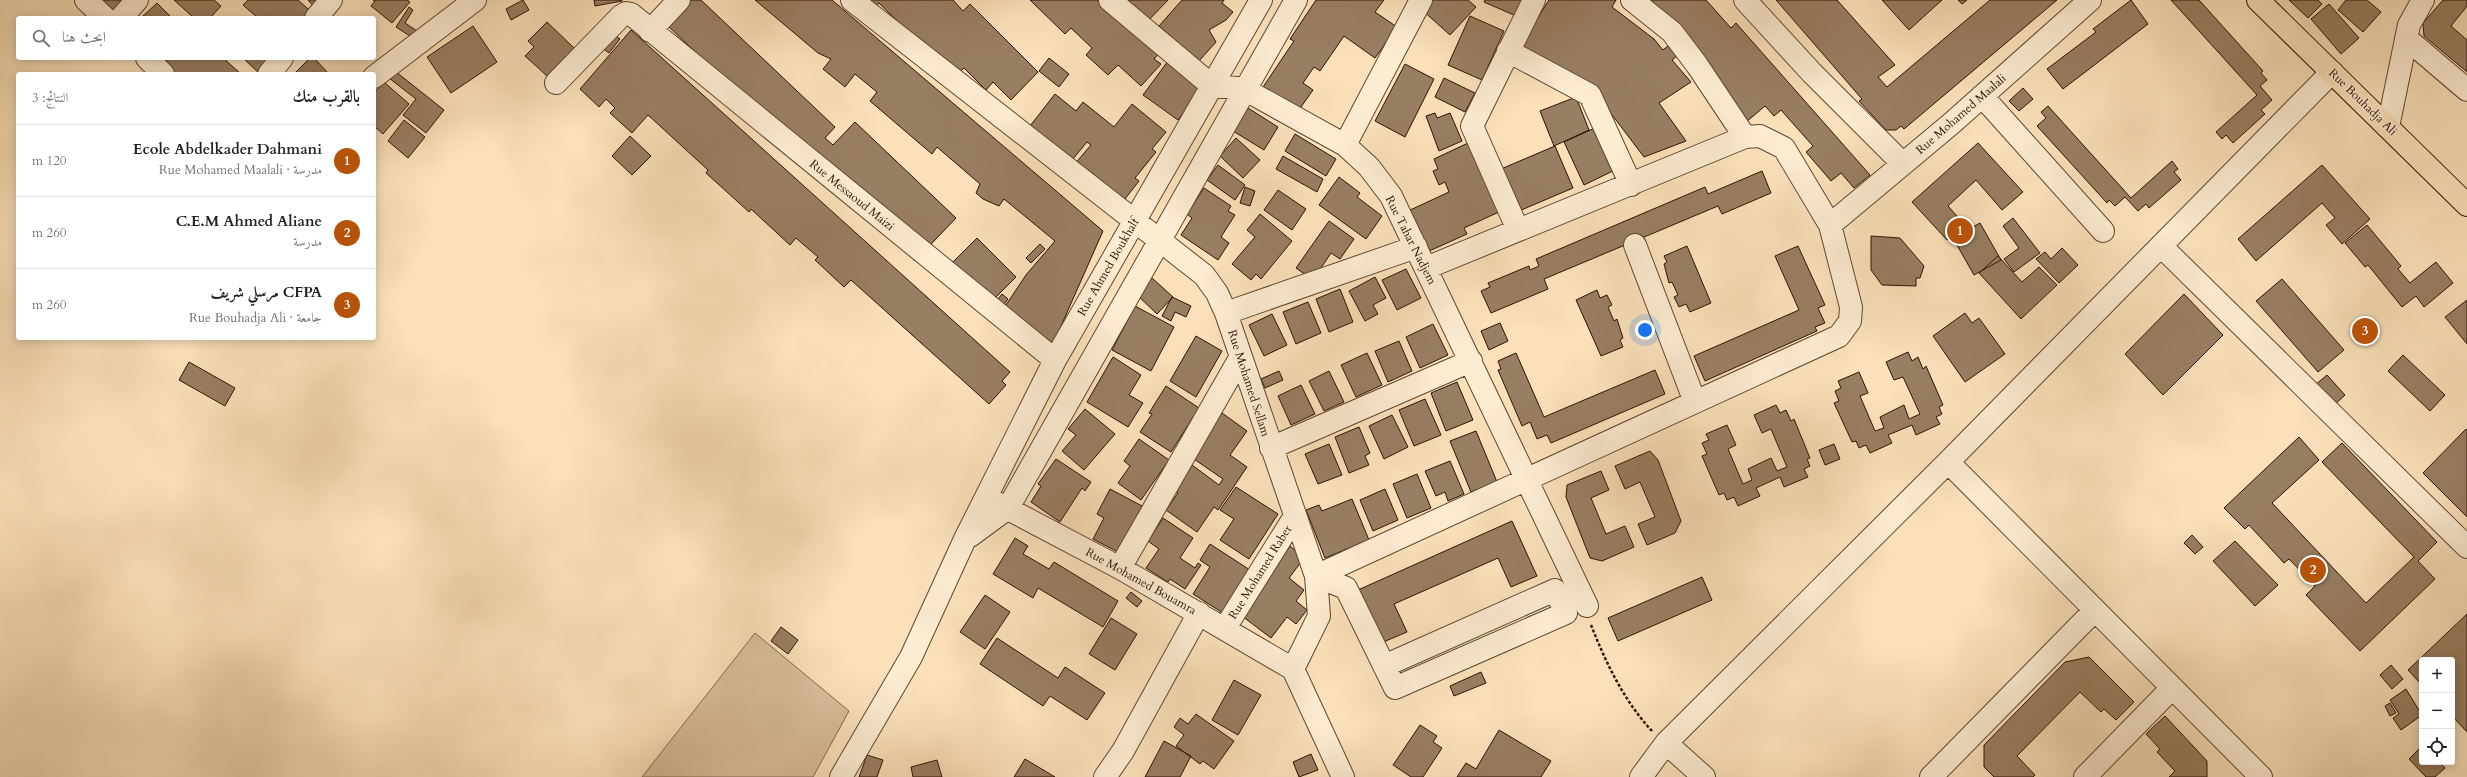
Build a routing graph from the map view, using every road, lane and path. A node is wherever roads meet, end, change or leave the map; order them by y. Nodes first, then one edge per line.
1 (86, 0) edge
2 (137, 0) edge
3 (331, 0) edge
4 (475, 0) edge
5 (679, 0) edge
6 (852, 0) edge
7 (1110, 0) edge
8 (1260, 0) edge
9 (1296, 0) edge
10 (1421, 0) edge
11 (1534, 0) edge
12 (1632, 0) edge
13 (1745, 0) edge
14 (2090, 0) edge
15 (2258, 0) edge
16 (2423, 0) edge
17 (103, 16) edge
18 (123, 16) edge
19 (318, 16) edge
20 (650, 31) junction
21 (2406, 38) junction
22 (1508, 50) junction
23 (149, 60) edge
24 (280, 60) edge
25 (161, 72) edge
26 (271, 72) edge
27 (2332, 72) junction
28 (376, 75) edge
29 (556, 83) dead end
30 (1211, 85) junction
31 (1244, 89) junction
32 (2467, 90) edge
33 (1982, 96) junction
34 (2388, 127) junction
35 (1745, 136) junction
36 (1345, 145) junction
37 (1903, 164) junction
38 (1631, 186) junction
39 (2467, 205) edge
40 (1134, 223) junction
41 (1830, 225) junction
42 (1518, 230) junction
43 (2102, 231) dead end
44 (1158, 242) junction
45 (1635, 245) dead end
46 (2161, 246) junction
47 (1416, 247) junction
48 (1426, 268) junction
49 (1226, 313) junction
50 (1240, 358) junction
51 (1055, 360) junction
52 (1471, 361) junction
53 (1695, 402) junction
54 (1271, 448) junction
55 (1948, 462) junction
56 (1525, 479) junction
57 (987, 498) junction
58 (1008, 508) junction
59 (1295, 516) junction
60 (965, 539) junction
61 (2467, 546) edge
62 (1120, 568) junction
63 (1316, 576) junction
64 (1586, 606) joint
65 (2094, 611) junction
66 (1199, 613) junction
67 (1225, 628) junction
68 (1384, 666) dead end
69 (1293, 669) junction
70 (2172, 688) junction
71 (1666, 743) junction
72 (841, 777) edge
73 (1105, 777) edge
74 (1343, 777) edge
75 (1641, 777) edge
76 (1704, 777) edge
77 (1931, 777) edge
78 (2086, 777) edge
79 (2260, 777) edge

1 - 17 street
2 - 18 street
3 - 19 street
4 - 28 street
5 - 20 street
6 - 40 street, Rue Mohamed Sellam
7 - 30 street
8 - 30 street, Rue Ahmed Boukhalf
9 - 31 street
10 - 36 street
11 - 22 street
12 - 35 street
13 - 37 street
14 - 33 street, Rue Mohamed Maalali
15 - 27 main road, Rue Bouhadja Ali
16 - 21 street
20 - 29 street, Rue Messaoud Maizi
20 - 51 street, Rue Messaoud Maizi
21 - 32 street
21 - 34 street
22 - 38 street
22 - 42 street
23 - 25 street
24 - 26 street
27 - 34 main road, Rue Bouhadja Ali
27 - 46 street
30 - 31 street, Rue Tahar Nadjem
30 - 40 street, Rue Ahmed Boukhalf
31 - 36 street, Rue Tahar Nadjem
31 - 44 street
33 - 37 street, Rue Mohamed Maalali
33 - 43 street
34 - 39 main road, Rue Bouhadja Ali
35 - 38 street
35 - 41 street
36 - 47 street, Rue Tahar Nadjem
37 - 41 street, Rue Mohamed Maalali
38 - 42 street
40 - 44 street, Rue Mohamed Sellam
40 - 51 street, Rue Ahmed Boukhalf
41 - 53 street
42 - 48 street
44 - 49 street, Rue Mohamed Sellam
44 - 58 street
45 - 53 street
46 - 55 street
46 - 61 street
47 - 48 street, Rue Tahar Nadjem
47 - 49 street
48 - 52 street, Rue Tahar Nadjem
49 - 50 street, Rue Mohamed Sellam
50 - 54 street, Rue Mohamed Sellam
50 - 62 street
51 - 57 street, Rue Ahmed Boukhalf
52 - 54 street
52 - 56 street, Rue Tahar Nadjem
53 - 56 street
54 - 59 street, Rue Mohamed Sellam
55 - 65 street
55 - 71 street
56 - 63 street
56 - 64 street, Rue Tahar Nadjem
57 - 58 street, Rue Mohamed Bouamra
57 - 60 street, Rue Ahmed Boukhalf
58 - 60 street
58 - 62 street, Rue Mohamed Bouamra
59 - 63 street, Rue Mohamed Sellam
59 - 67 street, Rue Mohamed Raber
60 - 72 street, Rue Ahmed Boukhalf
62 - 66 street, Rue Mohamed Bouamra
63 - 68 street
63 - 69 street, Rue Mohamed Sellam
64 - 71 path
65 - 70 street
65 - 77 street
66 - 67 street, Rue Mohamed Bouamra
66 - 73 street
67 - 69 street, Rue Mohamed Bouamra
69 - 74 street
70 - 78 street
70 - 79 street
71 - 75 street
71 - 76 street

